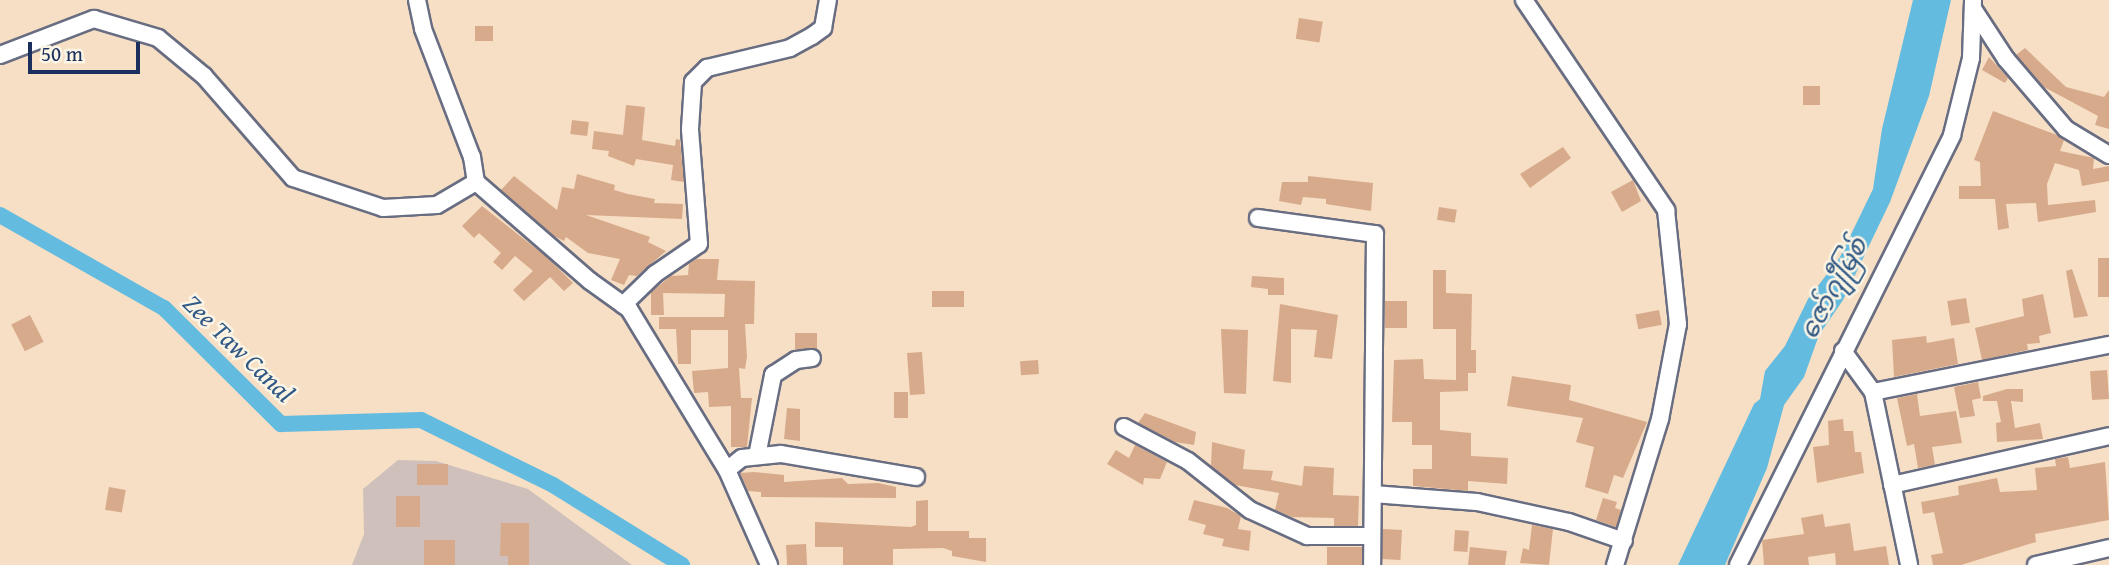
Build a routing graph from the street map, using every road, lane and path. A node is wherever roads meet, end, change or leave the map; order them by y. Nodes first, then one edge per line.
1 (417, 0) edge
2 (828, 0) edge
3 (1524, 0) edge
4 (1973, 5) edge
5 (0, 55) edge
6 (2109, 155) edge
7 (476, 182) junction
8 (1258, 218) dead end
9 (623, 304) junction
10 (2109, 345) edge
11 (1843, 351) junction
12 (812, 358) dead end
13 (1873, 392) junction
14 (1124, 427) dead end
15 (2109, 436) edge
16 (757, 456) junction
17 (727, 470) junction
18 (916, 478) dead end
19 (1892, 485) junction
20 (1373, 494) junction
21 (1372, 536) junction
22 (1623, 541) junction
23 (2109, 548) edge
24 (769, 565) edge
25 (1372, 565) edge
26 (1615, 565) edge
27 (1738, 565) edge
28 (1909, 565) edge
29 (2036, 565) edge

1 - 7 street
2 - 9 street
3 - 22 street
4 - 6 street
4 - 11 street
5 - 7 street
7 - 9 street
8 - 20 street
9 - 17 street
10 - 13 street
11 - 13 street
11 - 27 street
12 - 16 street
13 - 19 street
14 - 21 street
15 - 19 street
16 - 17 street
16 - 18 street
17 - 24 street
19 - 28 street
20 - 21 street
20 - 22 street
21 - 25 street
22 - 26 street
23 - 29 street

